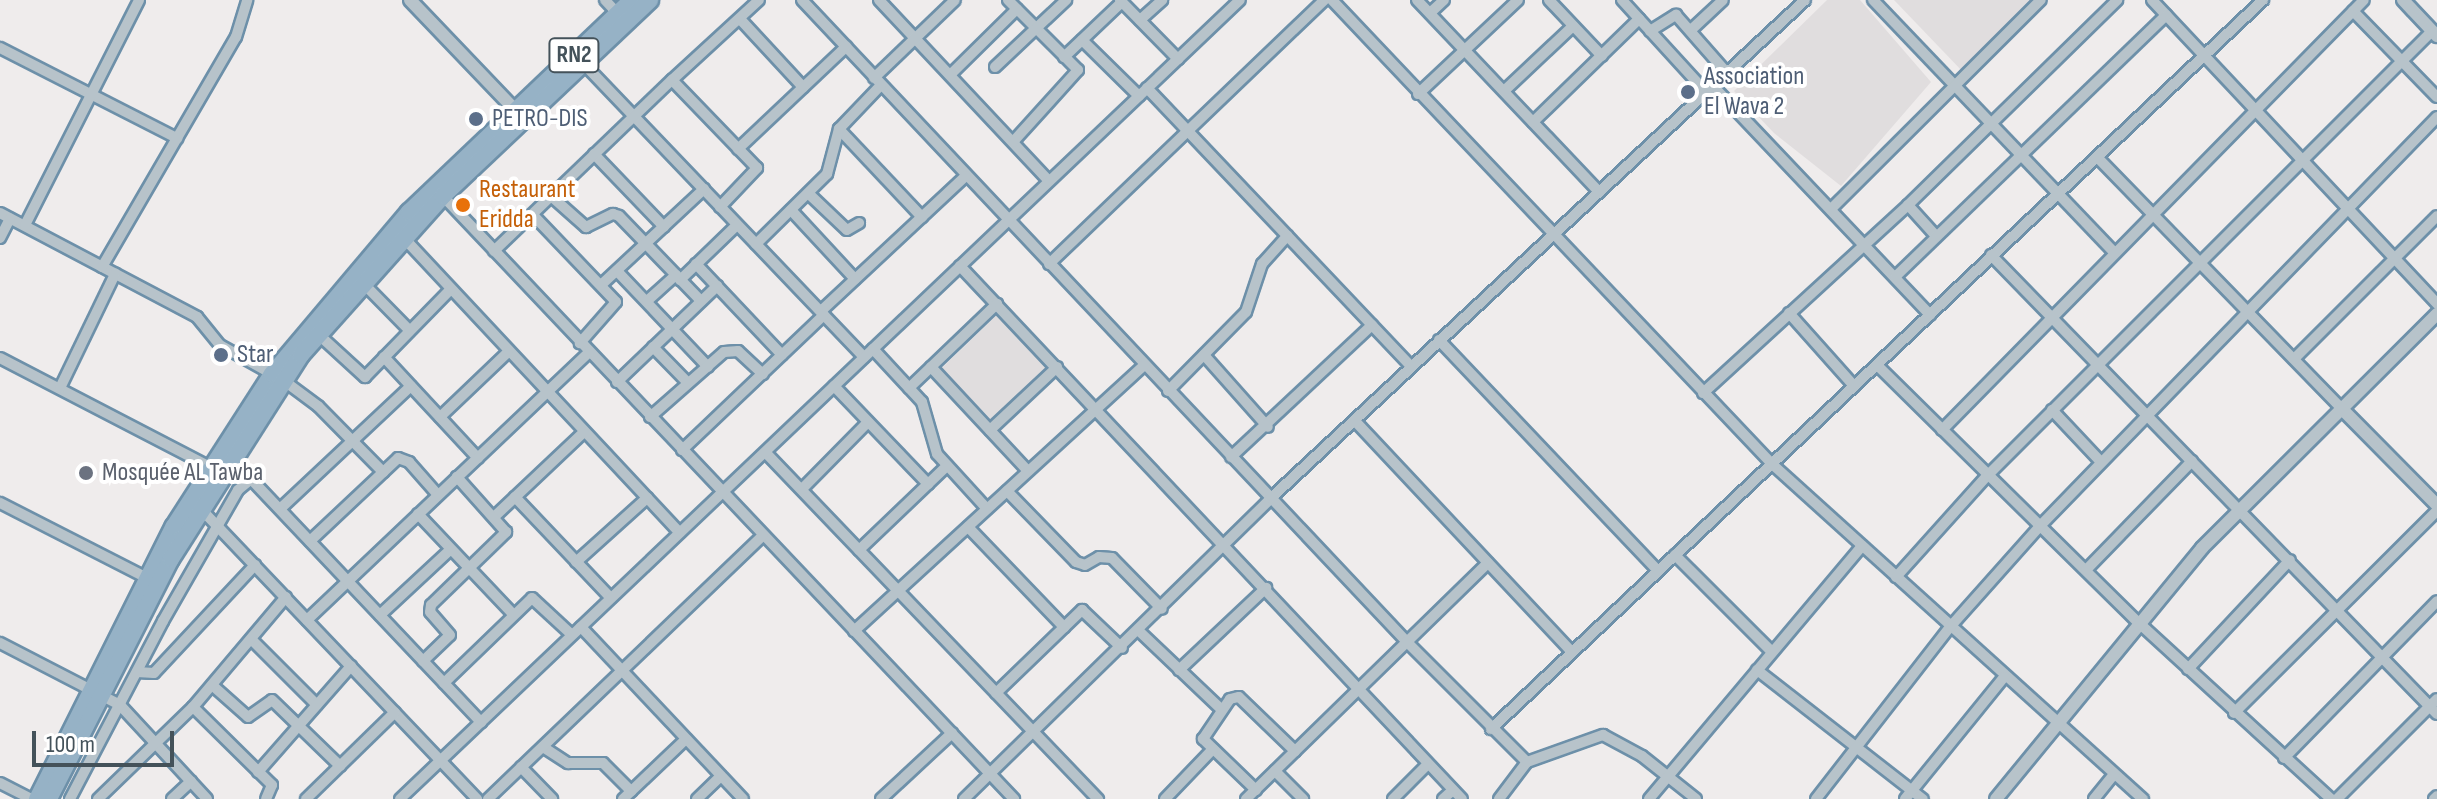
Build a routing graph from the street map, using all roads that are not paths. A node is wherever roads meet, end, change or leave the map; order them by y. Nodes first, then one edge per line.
1 (139, 0) edge
2 (410, 0) edge
3 (605, 0) edge
4 (632, 0) edge
5 (650, 0) edge
6 (759, 0) edge
7 (802, 0) edge
8 (879, 0) edge
9 (955, 0) edge
10 (1008, 0) edge
11 (1066, 0) edge
12 (1162, 0) edge
13 (1240, 0) edge
14 (1324, 0) edge
15 (1332, 0) edge
16 (1417, 0) edge
17 (1444, 0) edge
18 (1518, 0) edge
19 (1549, 0) edge
20 (1622, 0) edge
21 (1723, 0) edge
22 (1873, 0) edge
23 (2041, 0) edge
24 (2117, 0) edge
25 (2152, 0) edge
26 (2263, 0) edge
27 (2364, 0) edge
28 (2403, 0) edge
29 (245, 1) edge
30 (1121, 1) edge
31 (1798, 2) edge
32 (1017, 9) junction
33 (2353, 11) junction
34 (1430, 13) junction
35 (618, 14) junction
36 (2166, 15) junction
37 (740, 19) junction
38 (1639, 19) junction
39 (1140, 20) junction
40 (1573, 26) junction
41 (2433, 28) edge
42 (1036, 29) junction
43 (1692, 29) junction
44 (1650, 31) junction
45 (916, 38) junction
46 (1082, 40) junction
47 (846, 47) junction
48 (0, 48) edge
49 (1465, 50) junction
50 (2204, 55) junction
51 (1602, 56) junction
52 (1064, 57) junction
53 (1178, 59) junction
54 (2402, 61) junction
55 (583, 63) junction
56 (995, 67) dead end
57 (1726, 72) junction
58 (950, 75) junction
59 (672, 80) junction
60 (878, 82) junction
61 (1954, 85) junction
62 (803, 87) junction
63 (1708, 88) junction
64 (1504, 91) junction
65 (1143, 92) junction
66 (90, 94) junction
67 (1418, 94) junction
68 (2437, 97) edge
69 (515, 110) junction
70 (2255, 110) junction
71 (635, 117) junction
72 (2437, 117) edge
73 (1533, 122) junction
74 (1990, 123) junction
75 (839, 129) junction
76 (1188, 131) junction
77 (177, 138) junction
78 (1013, 142) junction
79 (738, 149) junction
80 (594, 154) junction
81 (2021, 154) junction
82 (2097, 157) junction
83 (2303, 162) junction
84 (966, 176) junction
85 (1049, 181) junction
86 (704, 189) junction
87 (439, 191) junction
88 (1599, 192) junction
89 (809, 194) junction
90 (2058, 194) junction
91 (551, 196) junction
92 (1908, 205) junction
93 (720, 207) junction
94 (1831, 209) junction
95 (791, 210) junction
96 (2347, 210) junction
97 (2151, 213) junction
98 (5, 215) edge
99 (533, 215) junction
100 (2437, 216) edge
101 (922, 217) junction
102 (1008, 220) junction
103 (859, 223) dead end
104 (25, 225) junction
105 (737, 225) junction
106 (664, 227) junction
107 (1287, 236) junction
108 (1936, 236) junction
109 (403, 237) junction
110 (1551, 237) junction
111 (0, 238) edge
112 (646, 244) junction
113 (756, 244) junction
114 (1865, 244) junction
115 (494, 251) junction
116 (2113, 251) junction
117 (1991, 255) junction
118 (2394, 259) junction
119 (2199, 262) junction
120 (696, 264) junction
121 (1049, 264) junction
122 (960, 266) junction
123 (102, 267) junction
124 (617, 271) junction
125 (115, 274) junction
126 (678, 277) junction
127 (1895, 277) junction
128 (855, 279) junction
129 (362, 282) junction
130 (601, 285) junction
131 (717, 286) junction
132 (450, 290) junction
133 (647, 301) junction
134 (701, 301) junction
135 (997, 304) junction
136 (2437, 304) edge
137 (2248, 312) junction
138 (822, 313) junction
139 (1789, 313) junction
140 (2437, 314) edge
141 (1930, 315) junction
142 (2047, 318) junction
143 (1372, 325) junction
144 (409, 330) junction
145 (672, 330) junction
146 (318, 334) junction
147 (1439, 340) junction
148 (580, 343) junction
149 (653, 347) junction
150 (873, 349) junction
151 (508, 352) junction
152 (589, 352) junction
153 (782, 355) junction
154 (1204, 355) junction
155 (384, 357) junction
156 (864, 357) junction
157 (0, 358) edge
158 (2294, 359) junction
159 (1144, 365) junction
160 (1877, 365) junction
161 (2095, 365) junction
162 (1411, 366) junction
163 (708, 367) junction
164 (931, 367) junction
165 (1057, 367) junction
166 (763, 374) junction
167 (278, 377) junction
168 (617, 382) junction
169 (688, 383) junction
170 (411, 386) junction
171 (834, 386) junction
172 (1854, 386) junction
173 (60, 388) junction
174 (909, 388) junction
175 (1168, 391) junction
176 (547, 393) junction
177 (1703, 393) junction
178 (1096, 408) junction
179 (2342, 409) junction
180 (2052, 410) junction
181 (2146, 416) junction
182 (440, 417) junction
183 (650, 417) junction
184 (1355, 421) junction
185 (868, 422) junction
186 (1268, 427) junction
187 (990, 430) junction
188 (1942, 430) junction
189 (584, 432) junction
190 (354, 442) junction
191 (682, 450) junction
192 (766, 453) junction
193 (1231, 457) junction
194 (478, 458) junction
195 (2192, 461) junction
196 (2101, 462) junction
197 (1772, 464) junction
198 (947, 466) junction
199 (210, 467) junction
200 (1028, 471) junction
201 (383, 472) junction
202 (1988, 475) junction
203 (457, 477) junction
204 (928, 484) junction
205 (802, 489) junction
206 (1007, 491) junction
207 (723, 493) junction
208 (438, 495) junction
209 (515, 497) junction
210 (647, 498) junction
211 (1271, 498) junction
212 (195, 503) junction
213 (0, 505) edge
214 (2437, 505) edge
215 (281, 508) junction
216 (987, 509) junction
217 (2241, 509) junction
218 (2437, 511) edge
219 (418, 514) junction
220 (494, 517) junction
221 (2040, 526) junction
222 (219, 527) junction
223 (968, 527) junction
224 (680, 533) junction
225 (763, 535) junction
226 (310, 541) junction
227 (1225, 543) junction
228 (1862, 546) junction
229 (450, 550) junction
230 (859, 550) junction
231 (1675, 555) junction
232 (2290, 560) junction
233 (576, 562) junction
234 (1488, 563) junction
235 (255, 565) junction
236 (2086, 570) junction
237 (469, 571) junction
238 (1658, 571) junction
239 (1896, 577) junction
240 (147, 578) junction
241 (348, 581) junction
242 (1266, 588) junction
243 (898, 591) junction
244 (286, 597) junction
245 (611, 598) junction
246 (2437, 601) edge
247 (1162, 609) junction
248 (2337, 610) junction
249 (513, 614) junction
250 (380, 615) junction
251 (307, 620) junction
252 (2139, 623) junction
253 (1064, 627) junction
254 (1950, 627) junction
255 (576, 631) junction
256 (854, 631) junction
257 (1139, 631) junction
258 (251, 639) junction
259 (1406, 641) junction
260 (0, 643) edge
261 (1122, 648) junction
262 (1572, 652) junction
263 (1772, 652) junction
264 (2383, 657) junction
265 (423, 661) junction
266 (351, 666) junction
267 (2188, 669) junction
268 (1179, 670) junction
269 (1757, 670) junction
270 (622, 671) junction
271 (137, 672) junction
272 (2004, 677) junction
273 (444, 683) junction
274 (212, 685) junction
275 (1359, 688) junction
276 (97, 690) junction
277 (996, 693) junction
278 (120, 705) junction
279 (317, 705) junction
280 (2434, 706) edge
281 (193, 707) junction
282 (1221, 709) junction
283 (395, 712) junction
284 (2234, 713) junction
285 (481, 722) junction
286 (299, 725) junction
287 (2057, 725) junction
288 (1491, 729) junction
289 (952, 733) junction
290 (1034, 733) junction
291 (686, 739) junction
292 (157, 745) junction
293 (1858, 746) junction
294 (543, 747) junction
295 (1213, 749) junction
296 (1295, 751) junction
297 (2284, 758) junction
298 (440, 760) junction
299 (1527, 762) junction
300 (1427, 765) junction
301 (340, 766) junction
302 (521, 767) junction
303 (1275, 771) junction
304 (258, 772) junction
305 (990, 774) junction
306 (2114, 774) junction
307 (721, 776) junction
308 (1668, 776) junction
309 (191, 781) junction
310 (0, 783) edge
311 (1256, 790) junction
312 (1453, 790) junction
313 (627, 795) edge
314 (1909, 795) edge
315 (31, 799) edge
316 (37, 799) edge
317 (49, 799) edge
318 (70, 799) edge
319 (98, 799) edge
320 (172, 799) edge
321 (207, 799) edge
322 (266, 799) edge
323 (306, 799) edge
324 (400, 799) edge
325 (477, 799) edge
326 (488, 799) edge
327 (552, 799) edge
328 (697, 799) edge
329 (743, 799) edge
330 (881, 799) edge
331 (964, 799) edge
332 (1014, 799) edge
333 (1098, 799) edge
334 (1165, 799) edge
335 (1246, 799) edge
336 (1303, 799) edge
337 (1393, 799) edge
338 (1443, 799) edge
339 (1462, 799) edge
340 (1499, 799) edge
341 (1649, 799) edge
342 (1696, 799) edge
343 (1816, 799) edge
344 (1923, 799) edge
345 (1996, 799) edge
346 (2094, 799) edge
347 (2143, 799) edge
348 (2331, 799) edge
349 (2337, 799) edge

1 - 66 street
2 - 69 street
3 - 35 street
4 - 35 highway, RN2
5 - 55 highway, RN2
6 - 37 street
7 - 47 street
8 - 45 street
9 - 45 street
10 - 32 street
11 - 42 street
12 - 39 street
13 - 53 street
14 - 76 street
15 - 67 street
16 - 34 street
17 - 34 street
18 - 49 street
19 - 40 street
20 - 38 street
21 - 43 street
22 - 61 street
23 - 61 street
24 - 74 street
25 - 36 street
26 - 50 street
27 - 33 street
28 - 41 street
29 - 77 street
30 - 39 street
30 - 46 street
31 - 57 street
32 - 42 street
32 - 58 street
33 - 54 street
33 - 70 street
34 - 49 street
35 - 69 highway, RN2
36 - 50 street
36 - 81 street
37 - 59 street
37 - 62 street
38 - 44 street
38 - 51 street
39 - 53 street
40 - 51 street
40 - 64 street
41 - 54 street
42 - 52 street
42 - 56 street
43 - 44 street
43 - 57 street
44 - 63 street
45 - 58 street
45 - 60 street
46 - 52 street
46 - 65 street
47 - 60 street
47 - 62 street
48 - 66 street
49 - 64 street
49 - 67 street
50 - 70 street
50 - 82 street
51 - 73 street
52 - 78 street
53 - 65 street
54 - 68 street
54 - 83 street
55 - 71 street
55 - 87 highway, RN2
57 - 63 street
58 - 78 street
59 - 71 street
59 - 79 street
60 - 75 street
60 - 84 street
61 - 74 street
61 - 94 street
62 - 79 street
63 - 88 street
63 - 94 street
64 - 73 street
65 - 76 street
65 - 85 street
66 - 77 street
66 - 104 street
67 - 110 street
69 - 87 highway, RN2
70 - 83 street
70 - 97 street
71 - 80 street
71 - 86 street
72 - 96 street
73 - 88 street
74 - 81 street
74 - 92 street
75 - 89 street
75 - 101 street
76 - 107 street
76 - 121 street
77 - 123 street
78 - 85 street
79 - 93 street
80 - 91 street
80 - 106 street
81 - 90 street
81 - 108 street
82 - 90 street
82 - 97 street
83 - 96 street
83 - 119 street
84 - 101 street
84 - 102 street
85 - 102 street
86 - 93 street
86 - 106 street
87 - 109 highway, RN2
87 - 115 street
87 - 167 highway, RN2
88 - 110 street
89 - 95 street
89 - 103 street
90 - 116 street
90 - 117 street
91 - 99 street
91 - 112 street
92 - 108 street
92 - 114 street
93 - 105 street
94 - 114 street
95 - 113 street
95 - 128 street
96 - 118 street
96 - 137 street
97 - 116 street
97 - 119 street
98 - 104 street
98 - 111 street
99 - 115 street
99 - 130 street
100 - 118 street
101 - 128 street
102 - 121 street
102 - 122 street
104 - 123 street
105 - 113 street
105 - 120 street
106 - 112 street
107 - 143 street
107 - 154 street
108 - 127 street
109 - 129 highway, RN2
109 - 132 street
110 - 147 street
110 - 177 street
112 - 124 street
112 - 126 street
113 - 138 street
114 - 127 street
114 - 139 street
115 - 148 street
116 - 142 street
117 - 141 street
117 - 142 street
118 - 136 street
118 - 158 street
119 - 137 street
119 - 161 street
120 - 126 street
120 - 131 street
121 - 159 street
122 - 135 street
122 - 150 street
123 - 125 street
124 - 130 street
124 - 133 street
125 - 167 street
125 - 173 street
126 - 133 street
126 - 134 street
127 - 141 street
128 - 138 street
129 - 144 street
129 - 146 highway, RN2
130 - 148 street
131 - 134 street
131 - 153 street
132 - 144 street
132 - 151 street
133 - 145 street
134 - 145 street
135 - 164 street
135 - 165 street
137 - 158 street
137 - 181 street
138 - 153 street
138 - 156 street
139 - 172 street
139 - 177 street
140 - 179 street
141 - 160 street
142 - 161 street
142 - 188 street
143 - 162 street
143 - 186 street
144 - 155 street
145 - 149 street
145 - 163 street
146 - 155 street
146 - 167 highway, RN2
147 - 162 street
147 - 238 street
148 - 152 street
149 - 168 street
149 - 169 street
150 - 156 street
150 - 174 street
151 - 176 street
151 - 182 street
152 - 168 street
152 - 176 street
153 - 166 street
154 - 175 street
154 - 186 street
155 - 170 street
156 - 171 street
157 - 173 street
158 - 179 street
159 - 175 street
159 - 178 street
160 - 172 street
160 - 188 street
161 - 180 street
161 - 181 street
162 - 184 street
163 - 166 street
163 - 169 street
164 - 174 street
164 - 187 street
165 - 178 street
165 - 187 street
166 - 191 street
167 - 190 street
167 - 199 highway, RN2
167 - 212 highway, RN2
168 - 183 street
169 - 183 street
170 - 182 street
170 - 190 street
171 - 185 street
171 - 192 street
172 - 197 street
173 - 199 street
174 - 198 street
175 - 193 street
176 - 189 street
176 - 194 street
177 - 197 street
178 - 200 street
178 - 227 street
179 - 214 street
179 - 217 street
180 - 196 street
180 - 202 street
181 - 195 street
181 - 196 street
182 - 194 street
183 - 191 street
184 - 211 street
184 - 234 street
185 - 204 street
185 - 205 street
186 - 193 street
187 - 200 street
188 - 202 street
189 - 209 street
189 - 210 street
190 - 201 street
190 - 215 street
191 - 207 street
192 - 205 street
192 - 207 street
193 - 211 street
194 - 203 street
195 - 217 street
195 - 236 street
196 - 221 street
197 - 228 street
197 - 231 street
198 - 204 street
198 - 216 street
199 - 212 highway, RN2
200 - 206 street
201 - 208 street
201 - 226 street
202 - 221 street
202 - 239 street
203 - 208 street
203 - 220 street
204 - 230 street
205 - 230 street
206 - 216 street
206 - 247 street
207 - 224 street
207 - 225 street
208 - 219 street
209 - 220 street
209 - 233 street
210 - 224 street
210 - 233 street
211 - 227 street
211 - 259 street
212 - 222 street
212 - 240 highway, RN2
212 - 276 highway, RN2
213 - 240 street
215 - 222 street
215 - 226 street
216 - 223 street
217 - 232 street
217 - 252 street
218 - 248 street
219 - 229 street
219 - 241 street
220 - 237 street
221 - 236 street
221 - 254 street
222 - 235 street
222 - 271 street
223 - 243 street
223 - 253 street
224 - 245 street
225 - 256 street
225 - 270 street
226 - 241 street
227 - 242 street
227 - 247 street
228 - 239 street
228 - 263 street
229 - 237 street
229 - 250 street
230 - 243 street
231 - 238 street
231 - 263 street
232 - 248 street
232 - 267 street
233 - 245 street
234 - 259 street
234 - 262 street
235 - 244 street
235 - 271 street
236 - 252 street
237 - 249 street
237 - 265 street
238 - 262 street
239 - 254 street
240 - 276 highway, RN2
241 - 250 street
241 - 251 street
242 - 268 street
242 - 275 street
243 - 256 street
243 - 277 street
244 - 251 street
244 - 258 street
245 - 255 street
246 - 264 street
247 - 257 street
248 - 264 street
248 - 284 street
249 - 255 street
249 - 273 street
250 - 265 street
251 - 266 street
252 - 267 street
252 - 287 street
253 - 261 street
253 - 277 street
254 - 272 street
254 - 293 street
255 - 270 street
255 - 285 street
256 - 289 street
257 - 261 street
257 - 268 street
258 - 274 street
258 - 279 street
259 - 275 street
259 - 288 street
260 - 276 street
261 - 290 street
262 - 288 street
263 - 269 street
264 - 280 street
264 - 297 street
265 - 273 street
266 - 279 street
266 - 283 street
267 - 284 street
268 - 282 street
269 - 293 street
269 - 308 street
270 - 291 street
270 - 294 street
271 - 278 street
272 - 287 street
272 - 314 street
273 - 285 street
274 - 281 street
274 - 286 street
275 - 296 street
275 - 300 street
276 - 278 street
276 - 316 highway, RN2
276 - 317 highway, RN2
277 - 290 street
278 - 292 street
278 - 318 street
279 - 286 street
280 - 349 street
281 - 292 street
281 - 304 street
282 - 295 street
282 - 296 street
283 - 298 street
283 - 301 street
284 - 297 street
285 - 298 street
286 - 301 street
286 - 304 street
287 - 306 street
287 - 345 street
288 - 299 street
289 - 305 street
289 - 330 street
290 - 305 street
290 - 333 street
291 - 307 street
291 - 313 street
292 - 309 street
292 - 319 street
293 - 314 street
293 - 343 street
294 - 302 street
294 - 313 street
295 - 311 street
295 - 334 street
296 - 303 street
297 - 348 street
298 - 324 street
298 - 325 street
299 - 308 street
299 - 340 street
300 - 312 street
300 - 337 street
301 - 323 street
302 - 326 street
302 - 327 street
303 - 311 street
303 - 336 street
304 - 322 street
305 - 331 street
305 - 332 street
306 - 346 street
306 - 347 street
307 - 328 street
307 - 329 street
308 - 341 street
308 - 342 street
309 - 320 street
309 - 321 street
310 - 315 street
311 - 335 street
312 - 338 street
312 - 339 street
314 - 344 street

